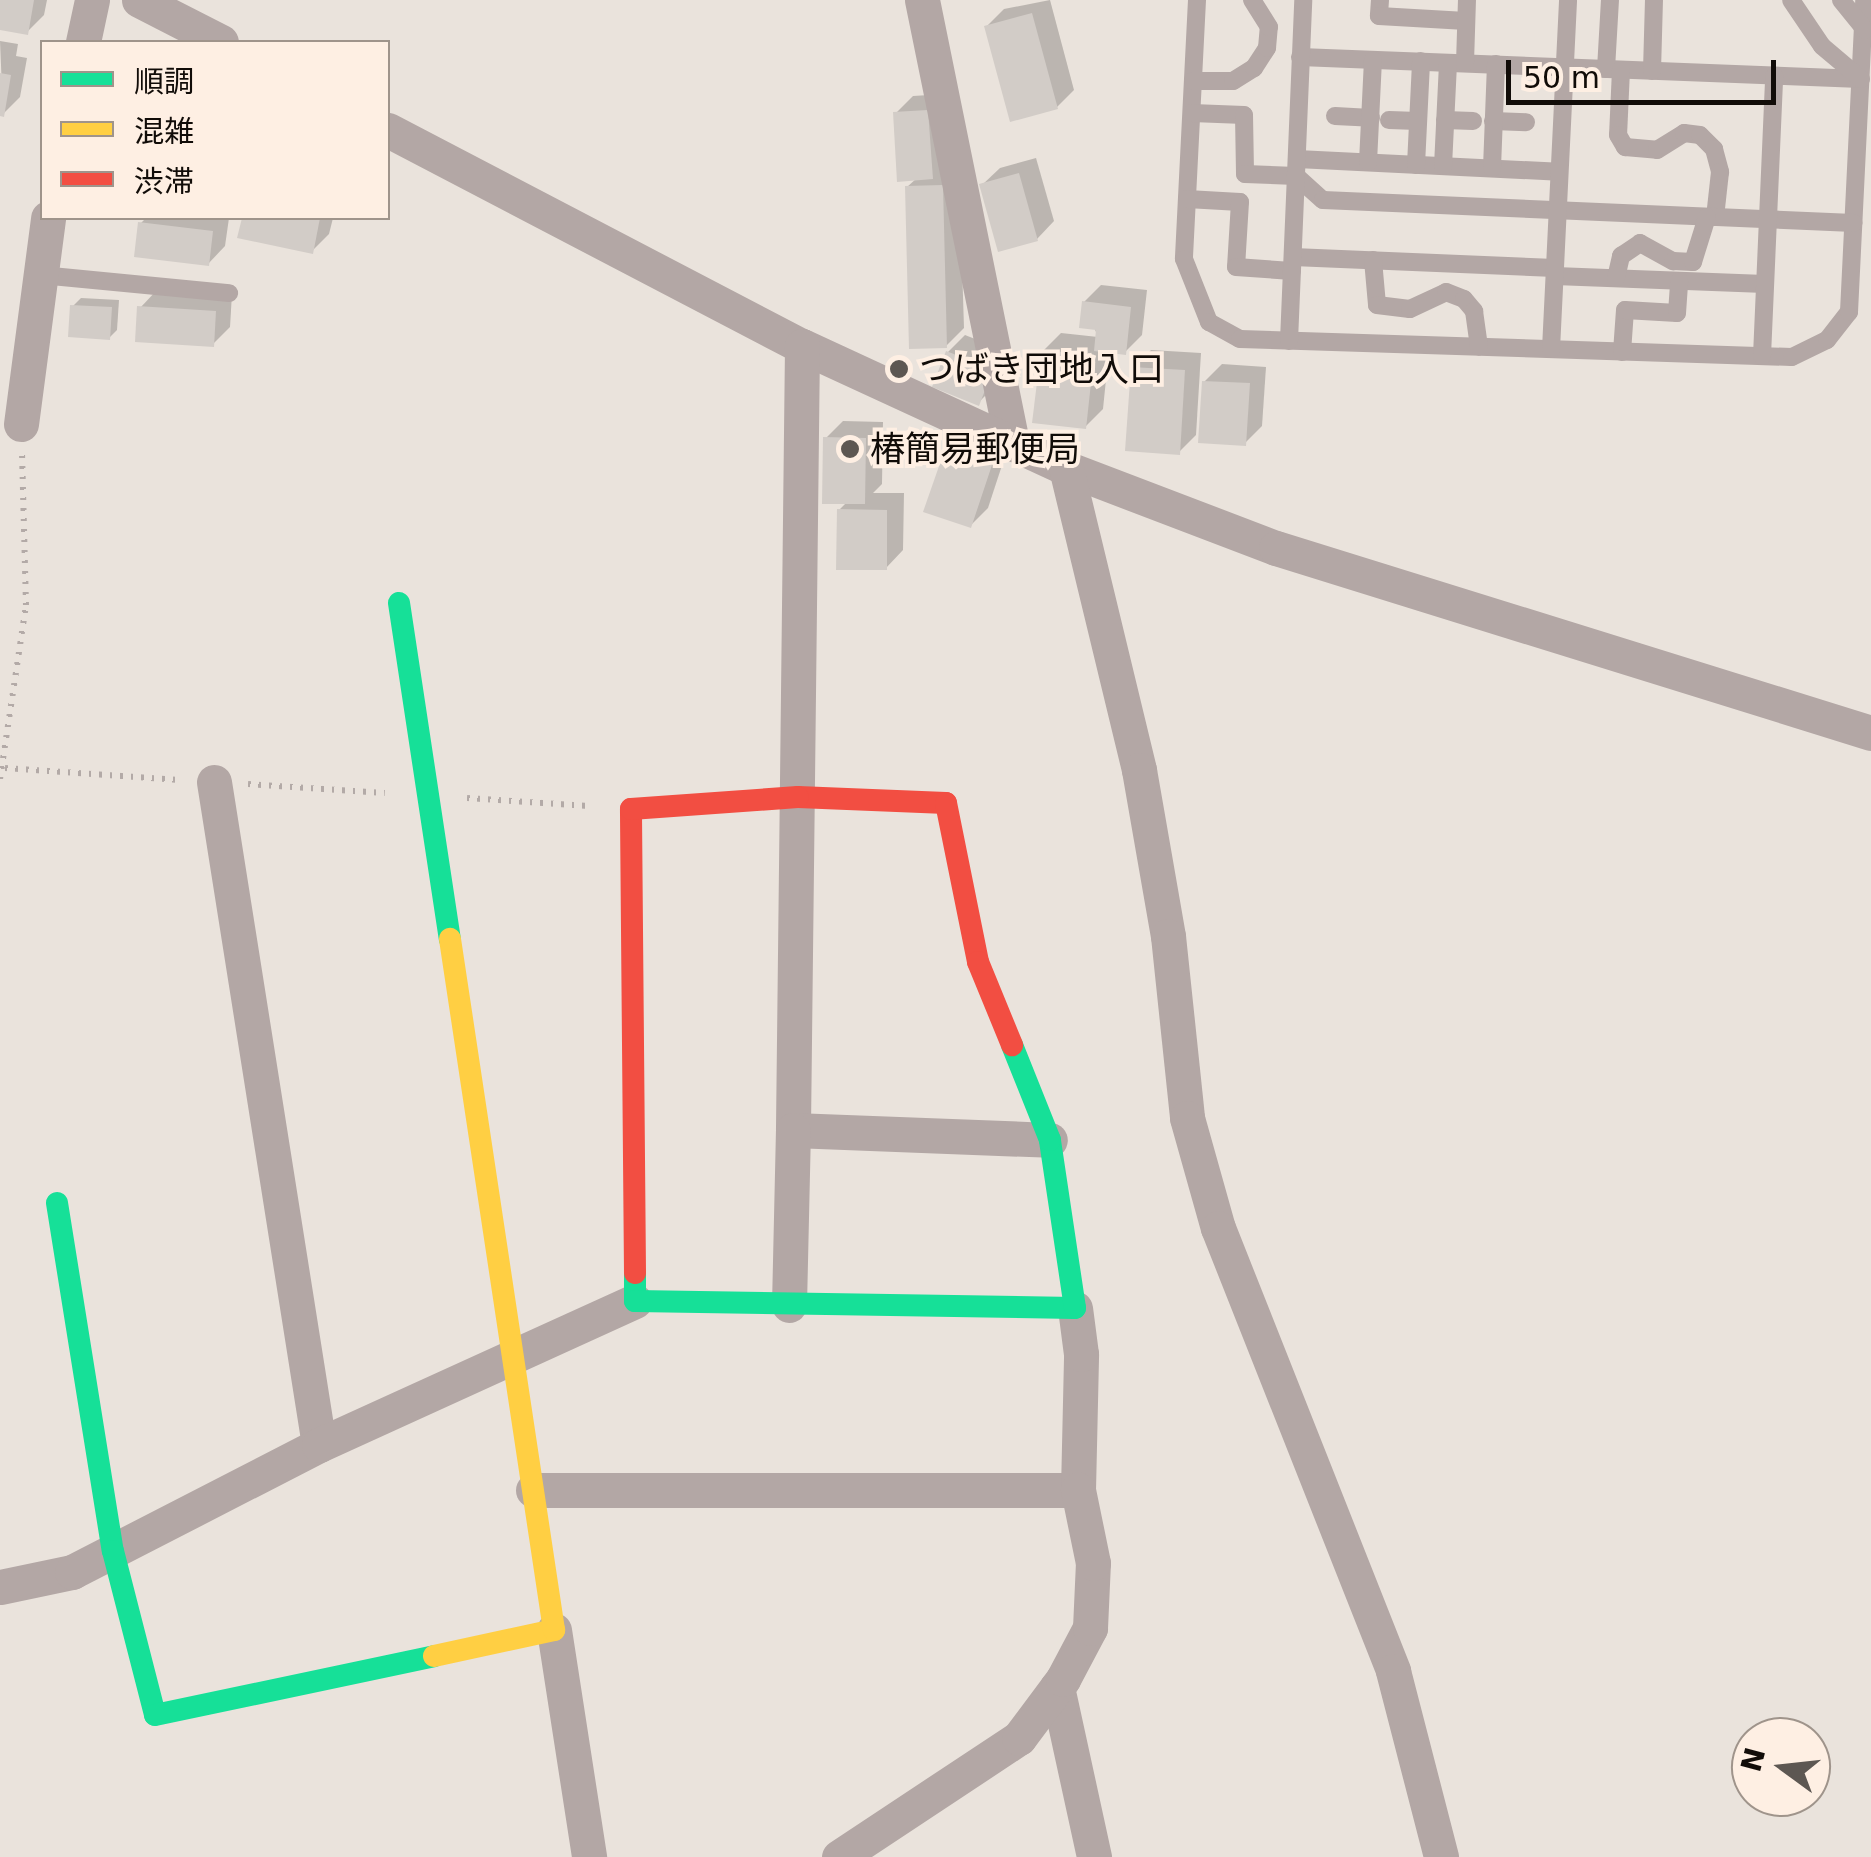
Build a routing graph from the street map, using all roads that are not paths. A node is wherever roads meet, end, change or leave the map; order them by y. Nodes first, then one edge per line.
1 (92, 0) edge
2 (139, 0) edge
3 (922, 0) edge
4 (1197, 0) edge
5 (1252, 0) edge
6 (1303, 0) edge
7 (1380, 0) edge
8 (1467, 0) edge
9 (1568, 0) edge
10 (1610, 0) edge
11 (1654, 0) edge
12 (1791, 0) edge
13 (1842, 0) edge
14 (1864, 0) edge
15 (1466, 20) junction
16 (1867, 30) edge
17 (83, 40) edge
18 (217, 40) edge
19 (1300, 57) junction
20 (1373, 60) junction
21 (1421, 61) junction
22 (1457, 63) junction
23 (1496, 64) junction
24 (1565, 67) junction
25 (1614, 69) junction
26 (1652, 71) junction
27 (1774, 76) junction
28 (1860, 79) junction
29 (1193, 82) junction
30 (1192, 113) junction
31 (1335, 116) dead end
32 (1380, 119) junction
33 (1445, 120) junction
34 (1418, 121) junction
35 (1474, 121) dead end
36 (1493, 121) junction
37 (1526, 122) dead end
38 (390, 131) edge
39 (1368, 162) junction
40 (1416, 165) junction
41 (1443, 166) junction
42 (1296, 167) junction
43 (1492, 168) junction
44 (1560, 172) junction
45 (1187, 199) junction
46 (1558, 210) junction
47 (1711, 217) junction
48 (1767, 219) junction
49 (48, 220) edge
50 (1854, 223) junction
51 (1373, 260) junction
52 (1292, 264) junction
53 (1555, 272) junction
54 (40, 275) junction
55 (1616, 278) junction
56 (1679, 281) junction
57 (1765, 284) junction
58 (229, 293) dead end
59 (1289, 340) junction
60 (802, 346) junction
61 (1478, 347) junction
62 (1552, 349) junction
63 (1622, 352) junction
64 (1762, 356) junction
65 (21, 424) road end
66 (1012, 444) junction
67 (1066, 468) junction
68 (399, 603) dead end
69 (1871, 734) edge
70 (214, 782) road end
71 (798, 798) junction
72 (794, 1130) junction
73 (1050, 1140) junction
74 (57, 1203) dead end
75 (635, 1301) junction
76 (789, 1305) junction
77 (1075, 1308) junction
78 (512, 1352) junction
79 (319, 1445) junction
80 (533, 1490) junction
81 (1078, 1490) junction
82 (114, 1551) junction
83 (0, 1588) edge
84 (554, 1630) junction
85 (1057, 1687) junction
86 (589, 1857) edge
87 (839, 1857) edge
88 (1094, 1857) edge
89 (1440, 1857) edge

1 - 17 street
2 - 18 street
3 - 66 street
4 - 29 lane
5 - 29 lane
6 - 19 lane
7 - 15 lane
8 - 15 lane
9 - 24 lane
10 - 25 lane
11 - 26 lane
12 - 28 lane
13 - 16 lane
14 - 16 lane
15 - 22 lane
16 - 28 lane
19 - 20 lane
19 - 42 lane
20 - 21 lane
20 - 32 lane
21 - 22 lane
21 - 34 lane
22 - 23 lane
22 - 33 lane
23 - 24 lane
23 - 36 lane
24 - 25 lane
24 - 44 lane
25 - 26 lane
25 - 47 lane
26 - 27 lane
27 - 28 lane
27 - 48 lane
28 - 50 lane
29 - 30 lane
30 - 42 lane
30 - 45 lane
31 - 32 lane
32 - 34 lane
32 - 39 lane
33 - 35 lane
33 - 41 lane
34 - 40 lane
36 - 37 lane
36 - 43 lane
38 - 60 street
39 - 40 lane
39 - 42 lane
40 - 41 lane
41 - 43 lane
42 - 46 lane
42 - 52 lane
43 - 44 lane
44 - 46 lane
45 - 52 lane
45 - 59 lane
46 - 47 lane
46 - 53 lane
47 - 48 lane
47 - 55 lane
48 - 50 lane
48 - 57 lane
49 - 54 street
50 - 64 lane
51 - 52 lane
51 - 53 lane
51 - 61 lane
52 - 59 lane
53 - 55 lane
53 - 62 lane
54 - 58 lane
54 - 65 street
55 - 56 lane
56 - 57 lane
56 - 63 lane
57 - 64 lane
59 - 61 lane
60 - 66 street
60 - 71 street
61 - 62 lane
62 - 63 lane
63 - 64 lane
66 - 67 street
67 - 69 street
67 - 89 street
68 - 78 street
70 - 79 street
71 - 72 street
71 - 73 street
71 - 75 street
72 - 73 street
72 - 76 street
73 - 77 street
74 - 82 street
75 - 76 street
75 - 78 street
76 - 77 street
77 - 81 street
78 - 79 street
78 - 80 street
79 - 82 street
80 - 81 street
80 - 84 street
81 - 85 street
82 - 83 street
82 - 84 street
84 - 86 street
85 - 87 street
85 - 88 street

